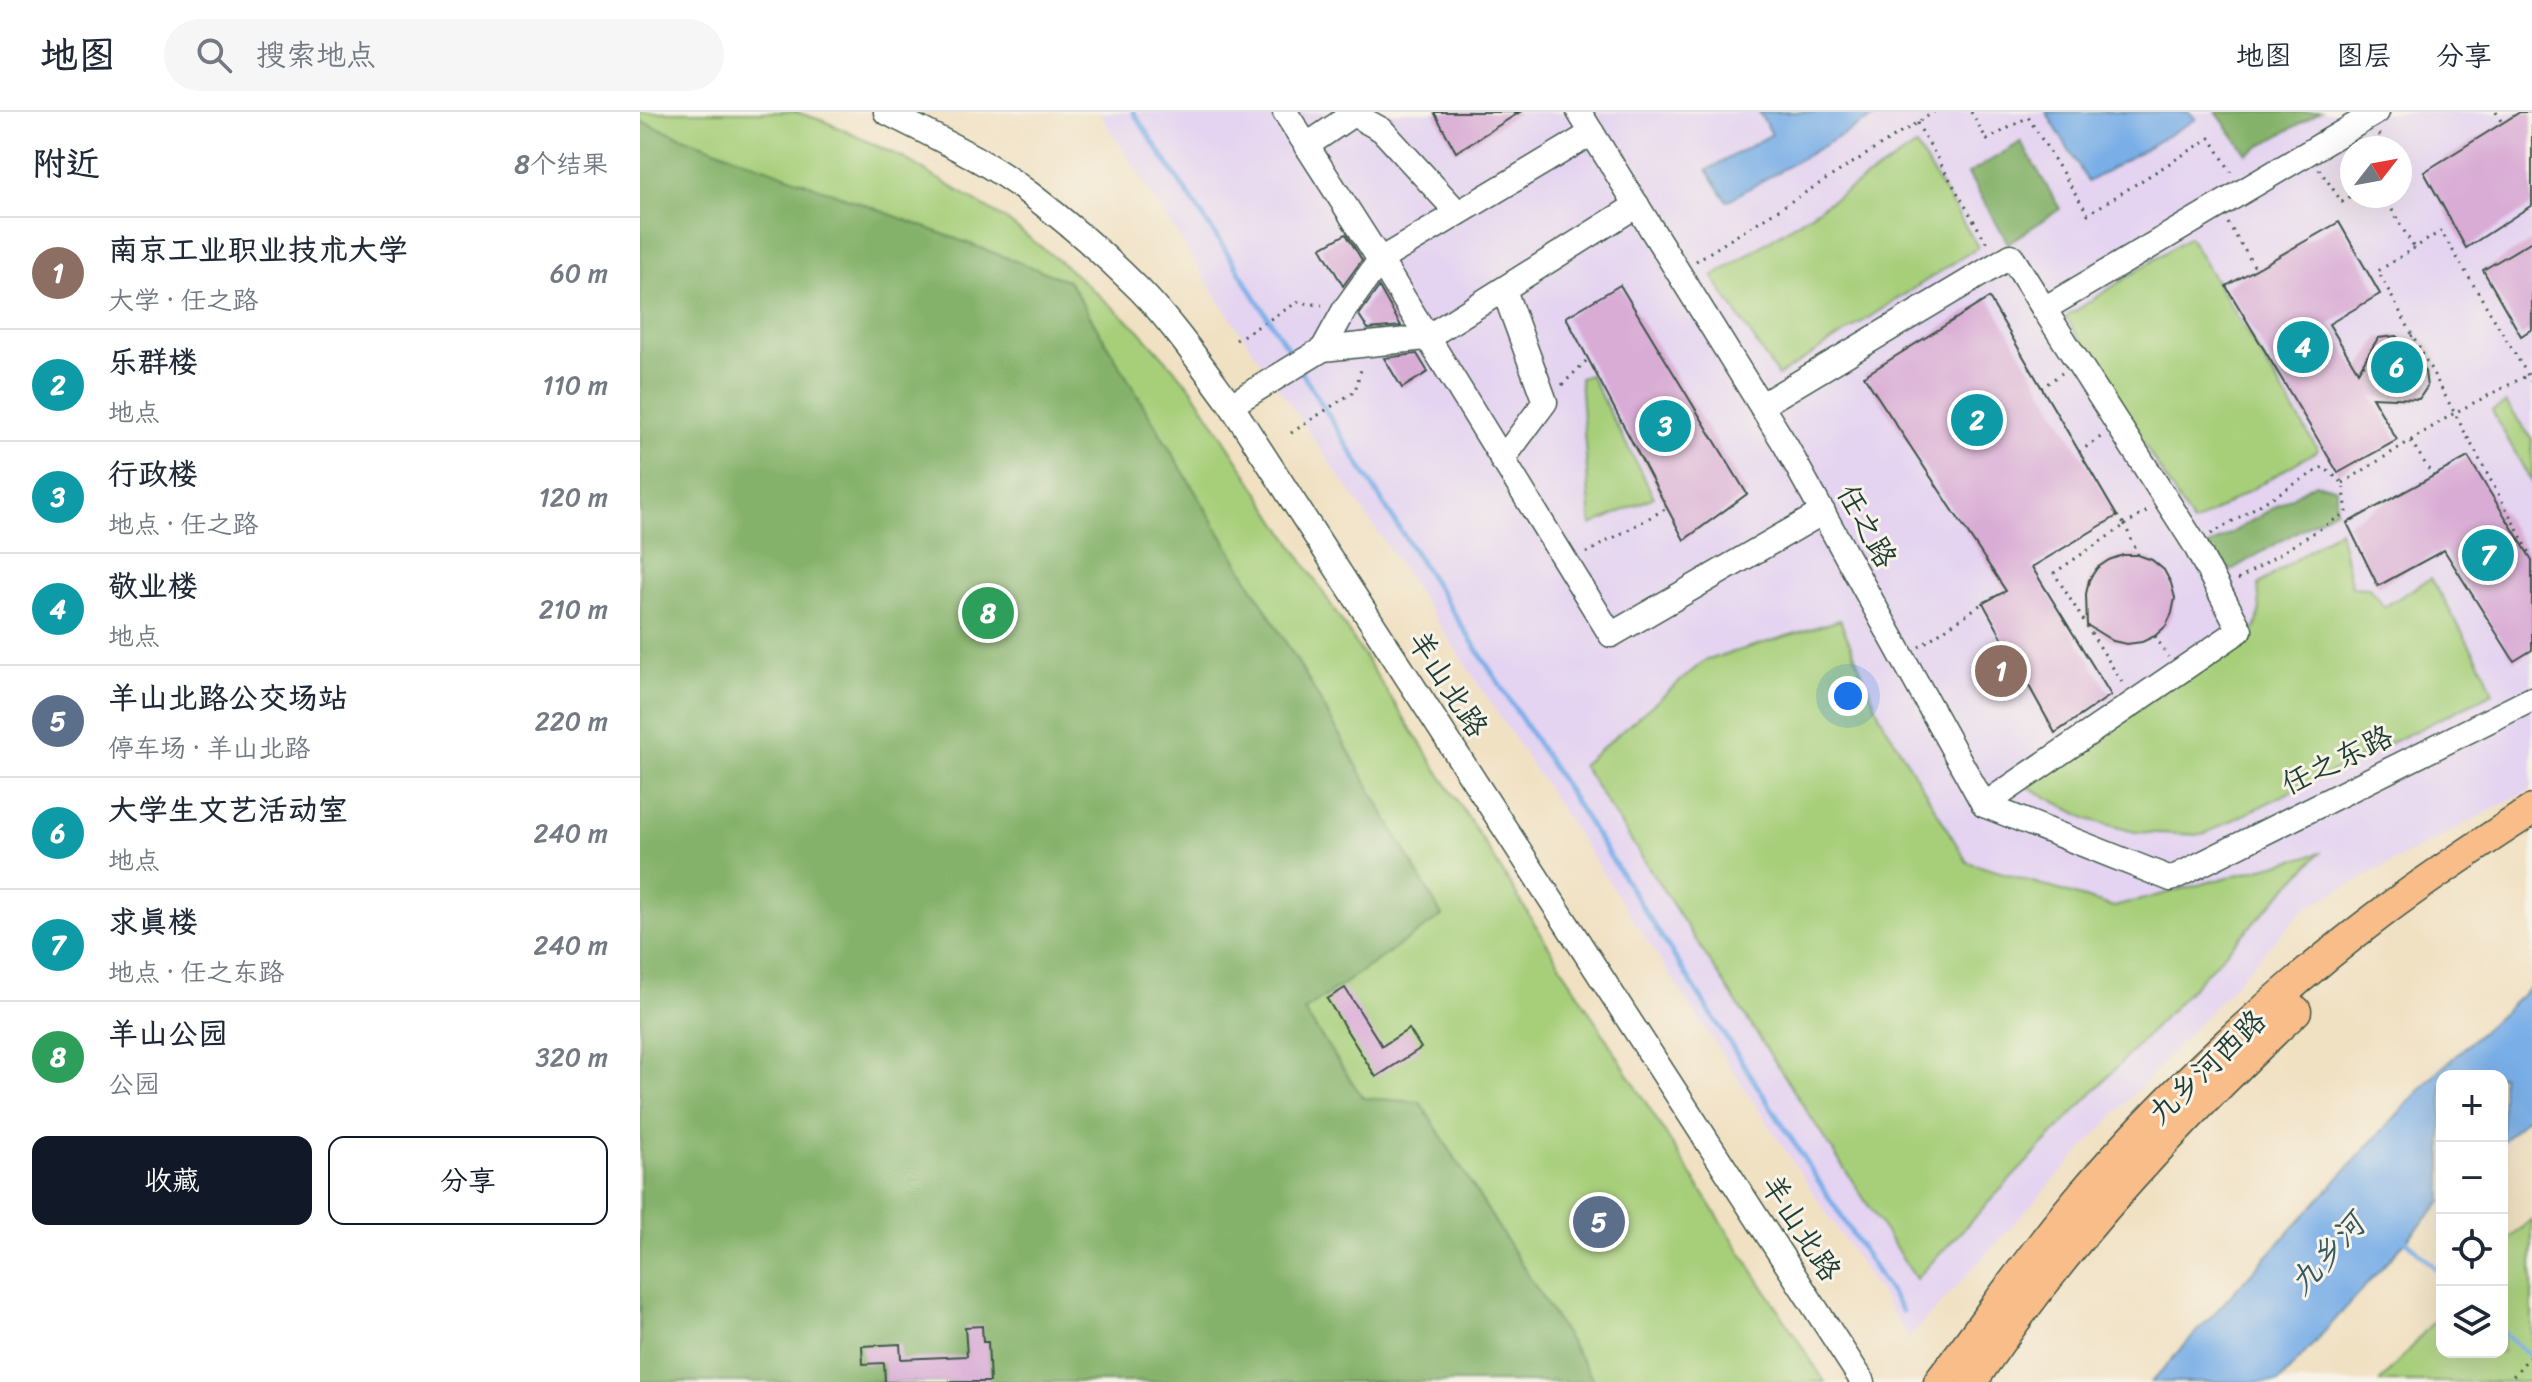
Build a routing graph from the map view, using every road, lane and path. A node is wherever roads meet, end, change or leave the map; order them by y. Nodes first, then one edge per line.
1 (886, 112) edge
2 (1285, 112) edge
3 (1934, 112) edge
4 (1971, 112) edge
5 (2377, 112) edge
6 (2496, 112) edge
7 (1586, 122) edge
8 (1917, 123) junction
9 (2502, 123) dead end
10 (1306, 146) junction
11 (2308, 153) junction
12 (2243, 191) junction
13 (2340, 199) edge
14 (1637, 205) junction
15 (2218, 206) junction
16 (2391, 208) edge
17 (1458, 213) junction
18 (2414, 248) junction
19 (1380, 260) junction
20 (1999, 263) junction
21 (2256, 269) dead end
22 (1679, 272) junction
23 (1504, 290) junction
24 (1298, 302) dead end
25 (2044, 309) junction
26 (2413, 335) junction
27 (1426, 338) junction
28 (1236, 340) dead end
29 (1323, 349) junction
30 (1588, 359) dead end
31 (2356, 369) dead end
32 (2530, 374) edge
33 (2532, 382) edge
34 (1355, 391) dead end
35 (1545, 402) junction
36 (1231, 405) junction
37 (1762, 405) junction
38 (2456, 412) junction
39 (2118, 425) junction
40 (1291, 433) dead end
41 (2411, 441) junction
42 (2079, 452) dead end
43 (1502, 460) junction
44 (2433, 476) dead end
45 (2343, 483) junction
46 (2166, 501) junction
47 (1667, 508) dead end
48 (1823, 512) junction
49 (2117, 516) dead end
50 (2125, 525) junction
51 (2194, 543) junction
52 (2138, 555) dead end
53 (2532, 557) edge
54 (1566, 564) junction
55 (2219, 591) junction
56 (1983, 603) dead end
57 (1903, 658) junction
58 (2532, 699) edge
59 (2134, 702) junction
60 (1984, 805) junction
61 (2532, 810) edge
62 (2532, 832) edge
63 (2532, 1354) edge
64 (1863, 1382) edge
65 (1939, 1382) edge
66 (1972, 1382) edge
67 (2508, 1382) edge

1 - 36 street, 羊山北路
2 - 10 street
3 - 8 path
4 - 12 path
5 - 11 street
6 - 9 path
7 - 14 street, 任之路
7 - 17 street
8 - 20 path
8 - 22 path
10 - 17 street
10 - 19 street
11 - 12 street
11 - 13 path
12 - 15 street
14 - 22 street, 任之路
14 - 23 street
15 - 21 path
15 - 25 street
16 - 18 path
17 - 19 street
18 - 26 path
18 - 32 path
19 - 27 street
19 - 29 street
20 - 25 street
20 - 37 street
22 - 37 street, 任之路
23 - 27 street
23 - 35 street
24 - 28 path
25 - 39 street
26 - 31 path
26 - 38 path
27 - 29 street
27 - 43 street
29 - 36 street
30 - 35 path
32 - 33 path
32 - 38 path
34 - 40 path
35 - 43 street
36 - 64 street, 羊山北路
37 - 48 street, 任之路
38 - 41 path
38 - 53 path
39 - 42 path
39 - 46 street
41 - 44 path
41 - 45 path
43 - 54 street
45 - 51 path
45 - 55 path
46 - 50 path
46 - 51 street
47 - 54 path
48 - 54 street
48 - 57 street, 任之路
49 - 50 path
50 - 52 path
50 - 59 path
51 - 55 street
55 - 59 street
56 - 57 path
57 - 60 street, 任之路
58 - 60 street, 任之东路
59 - 60 street
61 - 65 main road, 九乡河西路
62 - 66 main road, 九乡河西路
63 - 67 path

